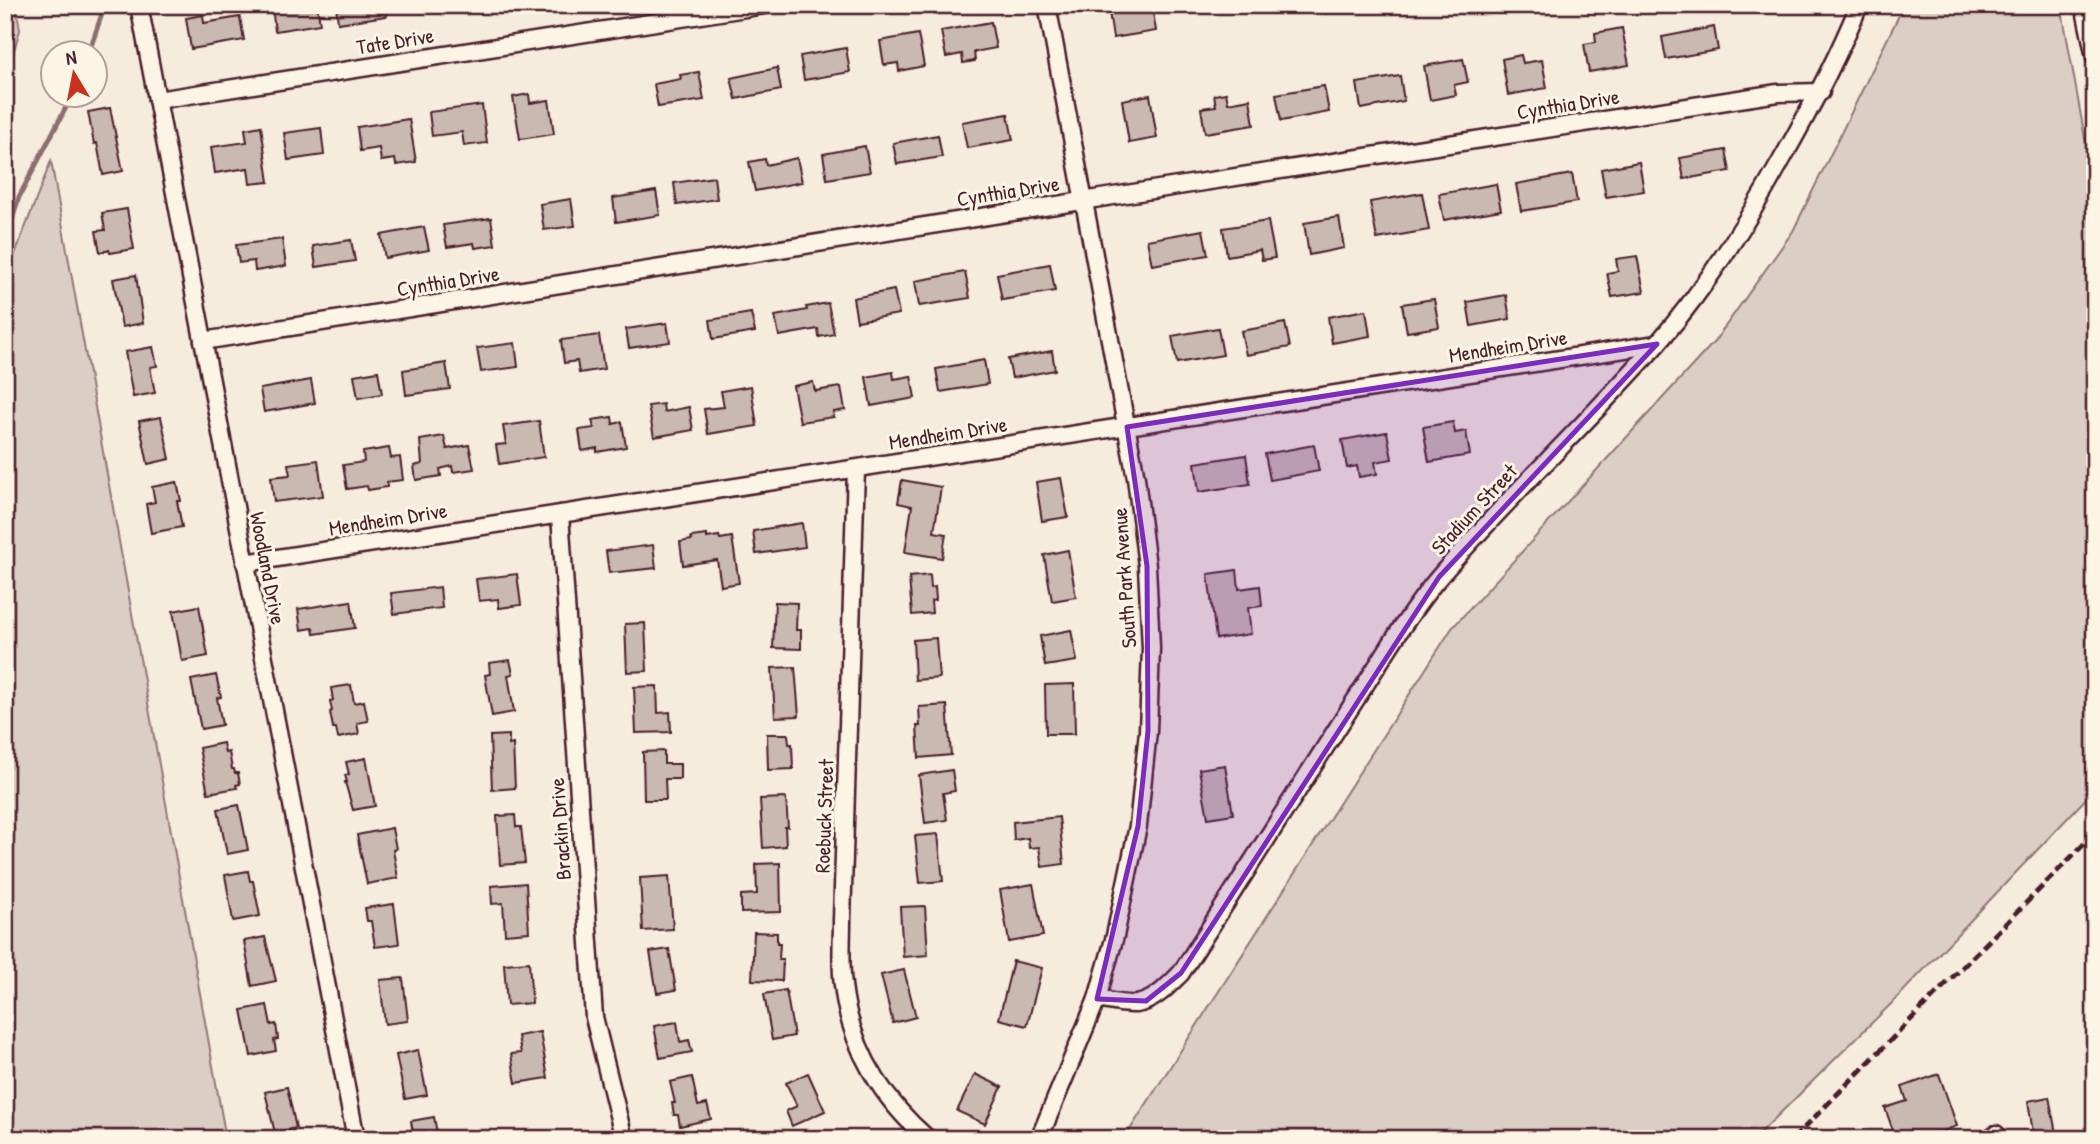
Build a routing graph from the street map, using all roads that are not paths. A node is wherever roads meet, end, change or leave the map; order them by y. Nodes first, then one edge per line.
1 (139, 5) edge
2 (765, 5) edge
3 (1047, 5) edge
4 (1859, 5) edge
5 (2084, 5) edge
6 (2095, 57) edge
7 (1821, 92) junction
8 (157, 100) junction
9 (1084, 201) junction
10 (203, 341) junction
11 (1657, 344) junction
12 (1127, 427) junction
13 (856, 469) junction
14 (560, 514) junction
15 (245, 563) junction
16 (1097, 999) junction
17 (356, 1139) edge
18 (624, 1139) edge
19 (928, 1139) edge
20 (1039, 1139) edge

1 - 8 street, Woodland Drive
2 - 8 street, Tate Drive
3 - 9 street, South Park Avenue
4 - 7 street, Stadium Street
5 - 6 street
7 - 9 street, Cynthia Drive
7 - 11 street, Stadium Street
8 - 10 street, Woodland Drive
9 - 10 street, Cynthia Drive
9 - 12 street, South Park Avenue
10 - 15 street, Woodland Drive
11 - 12 street, Mendheim Drive
11 - 16 street, Stadium Street
12 - 13 street, Mendheim Drive
12 - 16 street, South Park Avenue
13 - 14 street, Mendheim Drive
13 - 19 street, Roebuck Street
14 - 15 street, Mendheim Drive
14 - 18 street, Brackin Drive
15 - 17 street, Woodland Drive
16 - 20 street, South Park Avenue

